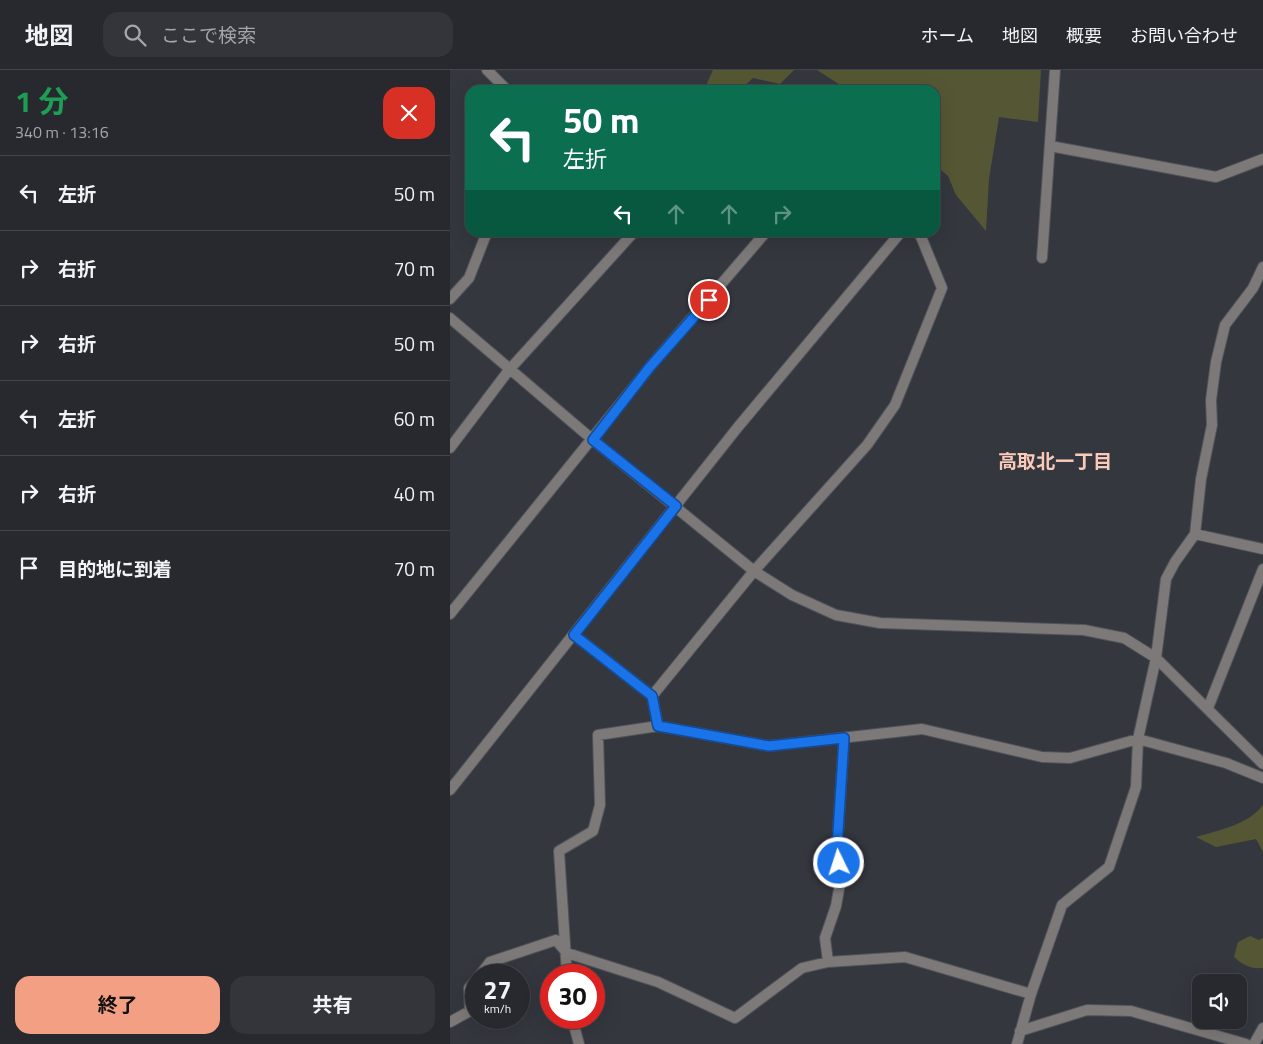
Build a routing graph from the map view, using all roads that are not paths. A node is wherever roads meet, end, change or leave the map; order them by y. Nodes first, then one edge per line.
1 (487, 70) edge
2 (1055, 70) edge
3 (502, 85) edge
4 (1050, 146) junction
5 (1263, 160) edge
6 (484, 237) edge
7 (629, 237) edge
8 (762, 237) edge
9 (897, 237) edge
10 (921, 237) edge
11 (1042, 258) dead end
12 (1263, 267) edge
13 (450, 299) edge
14 (450, 318) edge
15 (509, 370) junction
16 (593, 440) junction
17 (450, 448) edge
18 (676, 506) junction
19 (1195, 534) junction
20 (1263, 549) edge
21 (1263, 569) edge
22 (754, 571) junction
23 (450, 614) edge
24 (574, 635) junction
25 (1156, 658) junction
26 (652, 696) junction
27 (1208, 708) junction
28 (658, 726) junction
29 (844, 738) junction
30 (1138, 739) junction
31 (1263, 764) edge
32 (1263, 778) edge
33 (450, 790) edge
34 (567, 953) junction
35 (828, 962) junction
36 (488, 964) edge
37 (567, 964) edge
38 (1031, 994) junction
39 (465, 1014) edge
40 (450, 1022) edge
41 (1263, 1028) edge
42 (575, 1029) edge
43 (1020, 1032) junction
44 (579, 1044) edge
45 (1017, 1044) edge
46 (1246, 1044) edge
47 (1254, 1044) edge

1 - 3 street
2 - 4 street
4 - 5 street
4 - 11 street
6 - 13 street
7 - 15 street
8 - 16 street
9 - 18 street
10 - 22 street
12 - 19 street
14 - 15 street
15 - 16 street
15 - 17 street
16 - 18 street
16 - 23 street
18 - 22 street
18 - 24 street
19 - 20 street
19 - 25 street
21 - 27 street
22 - 25 street
22 - 26 street
24 - 26 street
24 - 33 street
25 - 27 street
25 - 30 street
26 - 28 street
27 - 31 street
28 - 29 street
28 - 34 street
29 - 30 street
29 - 35 street
30 - 32 street
30 - 38 street
34 - 35 street
34 - 36 street
34 - 37 street
35 - 38 street
38 - 43 street
39 - 40 street
41 - 47 street
42 - 44 street
43 - 45 street
43 - 46 street

